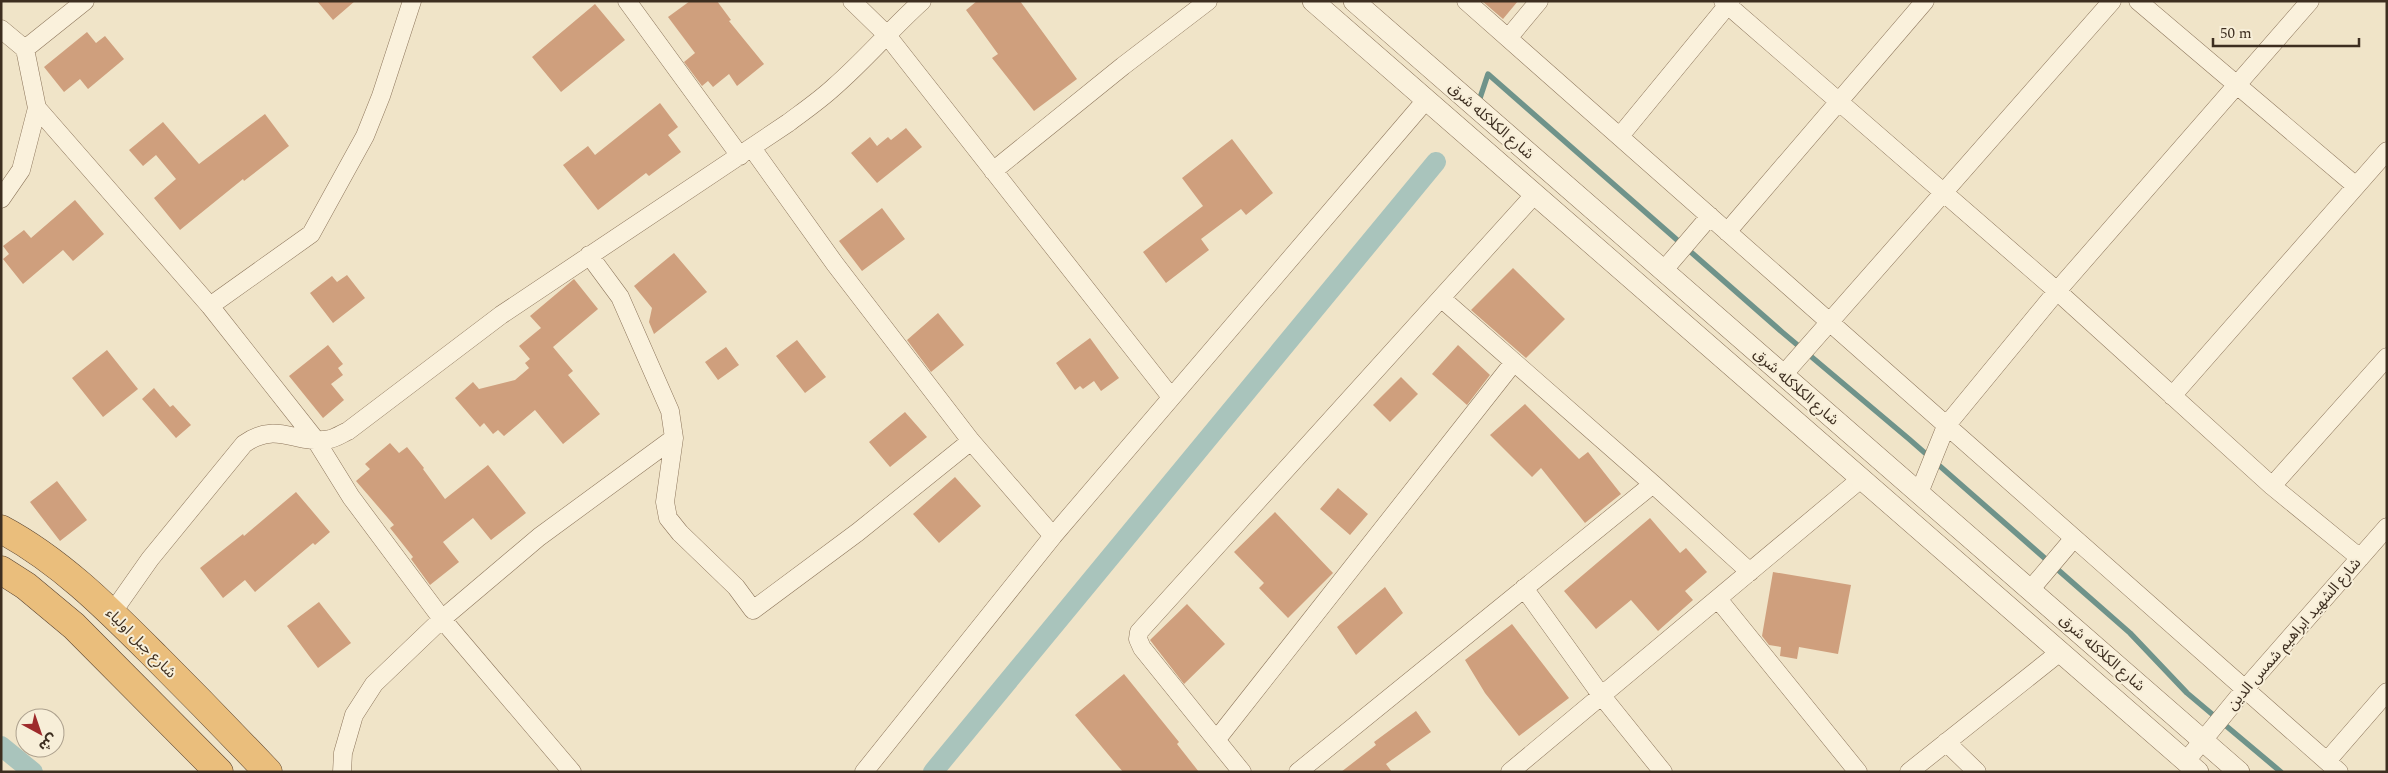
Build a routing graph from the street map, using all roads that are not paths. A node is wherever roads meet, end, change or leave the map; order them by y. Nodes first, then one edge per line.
1 (85, 1) edge
2 (412, 1) edge
3 (627, 1) edge
4 (852, 1) edge
5 (922, 1) edge
6 (1208, 1) edge
7 (1313, 1) edge
8 (1466, 1) edge
9 (1539, 1) edge
10 (1925, 1) edge
11 (2112, 1) edge
12 (2138, 1) edge
13 (2310, 1) edge
14 (1356, 2) edge
15 (1728, 2) edge
16 (1, 29) edge
17 (886, 34) junction
18 (1508, 37) junction
19 (25, 49) junction
20 (2236, 84) junction
21 (1426, 100) junction
22 (1838, 102) junction
23 (37, 108) junction
24 (1620, 136) junction
25 (2387, 151) edge
26 (746, 152) junction
27 (993, 171) junction
28 (2356, 186) junction
29 (1943, 193) junction
30 (1535, 194) junction
31 (1, 199) edge
32 (1710, 216) junction
33 (1727, 232) junction
34 (589, 255) junction
35 (1663, 271) junction
36 (2057, 290) junction
37 (1441, 298) junction
38 (210, 306) junction
39 (1828, 322) junction
40 (2387, 357) edge
41 (1514, 362) junction
42 (1783, 375) junction
43 (2172, 396) junction
44 (1171, 397) junction
45 (1946, 426) junction
46 (674, 438) junction
47 (315, 439) junction
48 (971, 441) junction
49 (1862, 478) junction
50 (1653, 484) junction
51 (2272, 486) junction
52 (1919, 493) junction
53 (2387, 528) edge
54 (1, 529) edge
55 (1053, 536) junction
56 (2074, 538) junction
57 (2360, 558) junction
58 (1, 570) edge
59 (1750, 572) junction
60 (1524, 588) junction
61 (2030, 590) junction
62 (1718, 598) junction
63 (112, 613) junction
64 (442, 619) junction
65 (2060, 652) junction
66 (2245, 689) junction
67 (2387, 692) edge
68 (1601, 695) junction
69 (1217, 739) junction
70 (2203, 741) junction
71 (1946, 742) junction
72 (2192, 766) edge
73 (2333, 767) edge
74 (219, 772) edge
75 (268, 772) edge
76 (342, 772) edge
77 (572, 772) edge
78 (864, 772) edge
79 (1242, 772) edge
80 (1298, 772) edge
81 (1510, 772) edge
82 (1663, 772) edge
83 (1858, 772) edge
84 (1909, 772) edge
85 (1977, 772) edge
86 (2239, 772) edge

1 - 19 street
2 - 38 street
3 - 26 street
4 - 17 street
5 - 17 street
6 - 27 street
7 - 21 street, شارع الكلاكله شرق
8 - 18 street
9 - 18 street
10 - 22 street
11 - 29 street
12 - 20 street
13 - 20 street
14 - 35 street, شارع الكلاكله شرق
15 - 22 street
15 - 24 street
16 - 19 street
17 - 26 street
17 - 27 street
18 - 24 street
19 - 23 street
20 - 28 street
20 - 36 street
21 - 30 street, شارع الكلاكله شرق
21 - 44 street
22 - 29 street
22 - 33 street
23 - 31 street
23 - 38 street
24 - 32 street
25 - 28 street
26 - 34 street
26 - 48 street
27 - 44 street
28 - 43 street
29 - 36 street
29 - 39 street
30 - 37 street
30 - 49 street, شارع الكلاكله شرق
32 - 33 street
32 - 35 street
33 - 39 street
34 - 46 street
34 - 47 street
35 - 42 street, شارع الكلاكله شرق
36 - 43 street
36 - 45 street
37 - 41 street
37 - 69 street
38 - 47 street
39 - 42 street
39 - 45 street
40 - 51 street
41 - 50 street
41 - 69 street
42 - 52 street, شارع الكلاكله شرق
43 - 51 street
44 - 55 street
45 - 52 street
45 - 56 street
46 - 48 street
46 - 64 street
47 - 63 street
47 - 64 street
48 - 55 street
49 - 59 street
49 - 65 street, شارع الكلاكله شرق
50 - 59 street
50 - 60 street
51 - 57 street
52 - 61 street, شارع الكلاكله شرق
53 - 57 street, شارع الشهيد ابراهيم شمس الدين
54 - 63 highway, شارع جبل اولياء
55 - 78 street
56 - 61 street
56 - 66 street
57 - 66 street, شارع الشهيد ابراهيم شمس الدين
58 - 74 highway
59 - 62 street
60 - 68 street
60 - 80 street
61 - 70 street, شارع الكلاكله شرق
62 - 68 street
62 - 83 street
63 - 75 highway, شارع جبل اولياء
64 - 76 street
64 - 77 street
65 - 71 street
65 - 72 street, شارع الكلاكله شرق
66 - 70 street, شارع الشهيد ابراهيم شمس الدين
66 - 73 street
67 - 73 street
68 - 81 street
68 - 82 street
69 - 79 street
70 - 72 street, شارع الشهيد ابراهيم شمس الدين
70 - 86 street, شارع الكلاكله شرق
71 - 84 street
71 - 85 street

